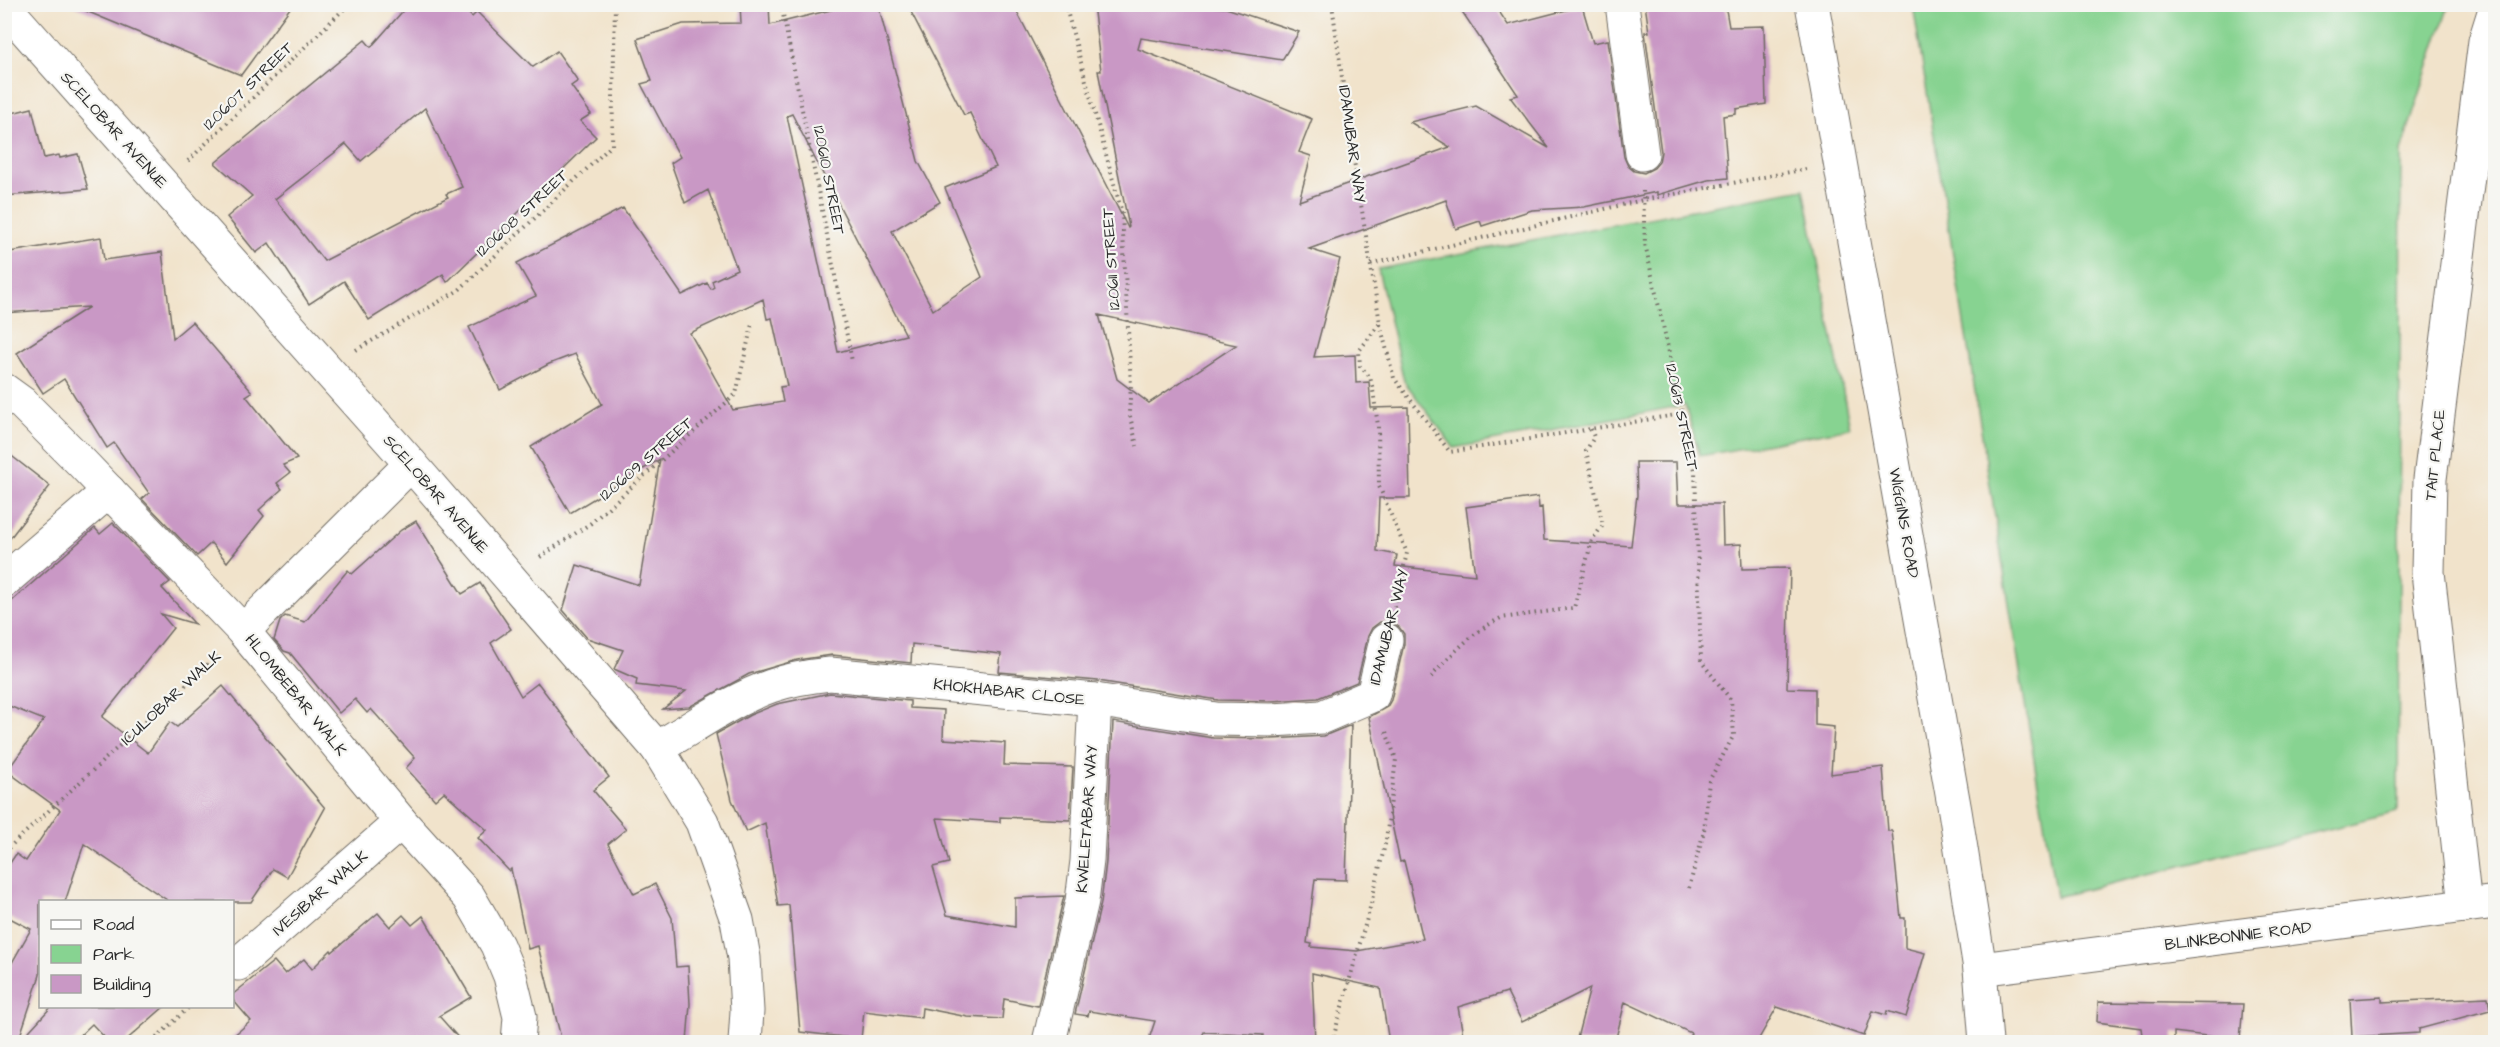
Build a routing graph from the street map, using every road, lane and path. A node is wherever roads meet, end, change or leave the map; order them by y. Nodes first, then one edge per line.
1 (349, 4) edge
2 (615, 4) edge
3 (781, 4) edge
4 (1065, 4) edge
5 (1332, 4) edge
6 (1622, 4) edge
7 (1812, 4) edge
8 (4, 6) edge
9 (2496, 6) edge
10 (1642, 154) joint
11 (1839, 162) junction
12 (163, 185) junction
13 (1643, 200) junction
14 (1371, 264) junction
15 (1380, 323) junction
16 (752, 324) dead end
17 (852, 361) dead end
18 (326, 368) junction
19 (4, 390) edge
20 (1682, 414) junction
21 (1592, 429) junction
22 (1137, 446) dead end
23 (411, 464) junction
24 (109, 491) junction
25 (510, 578) junction
26 (4, 581) edge
27 (243, 631) junction
28 (1386, 640) joint
29 (1431, 677) dead end
30 (1373, 695) junction
31 (1095, 700) junction
32 (657, 748) junction
33 (401, 822) junction
34 (4, 852) edge
35 (1689, 888) dead end
36 (2480, 904) edge
37 (238, 964) dead end
38 (1980, 969) junction
39 (188, 1008) edge
40 (152, 1042) edge
41 (518, 1042) edge
42 (745, 1042) edge
43 (1049, 1042) edge
44 (1332, 1042) edge
45 (1986, 1042) edge

1 - 12 path, 120607 STREET
2 - 18 path, 120608 STREET
3 - 17 path, 120610 STREET
4 - 22 path, 120611 STREET
5 - 14 path, IDAMUBAR WAY
6 - 10 street
7 - 11 street, WIGGINS ROAD
8 - 12 street, SCELOBAR AVENUE
9 - 36 street, TAIT PLACE
10 - 13 path, 120613 STREET
11 - 13 path
11 - 38 street, WIGGINS ROAD
12 - 18 street, SCELOBAR AVENUE
13 - 14 path
13 - 20 path, 120613 STREET
14 - 15 path, IDAMUBAR WAY
15 - 21 path
15 - 28 path, IDAMUBAR WAY
16 - 25 path, 120609 STREET
18 - 23 street, SCELOBAR AVENUE
19 - 24 street, HLOMBEBAR WALK
20 - 21 path
20 - 35 path, 120613 STREET
21 - 29 path
23 - 25 street, SCELOBAR AVENUE
23 - 27 street
24 - 26 street
24 - 27 street, HLOMBEBAR WALK
25 - 32 street, SCELOBAR AVENUE
27 - 33 street, HLOMBEBAR WALK
27 - 34 path, ICULOBAR WALK
28 - 30 street, IDAMUBAR WAY
30 - 31 street, KHOKHABAR CLOSE
30 - 44 path, IDAMUBAR WAY
31 - 32 street, KHOKHABAR CLOSE
31 - 43 street, KWELETABAR WAY
32 - 42 street, SCELOBAR AVENUE
33 - 37 street, IVESIBAR WALK
33 - 41 street, HLOMBEBAR WALK
36 - 38 street, BLINKBONNIE ROAD
38 - 45 street, WIGGINS ROAD
39 - 40 path

